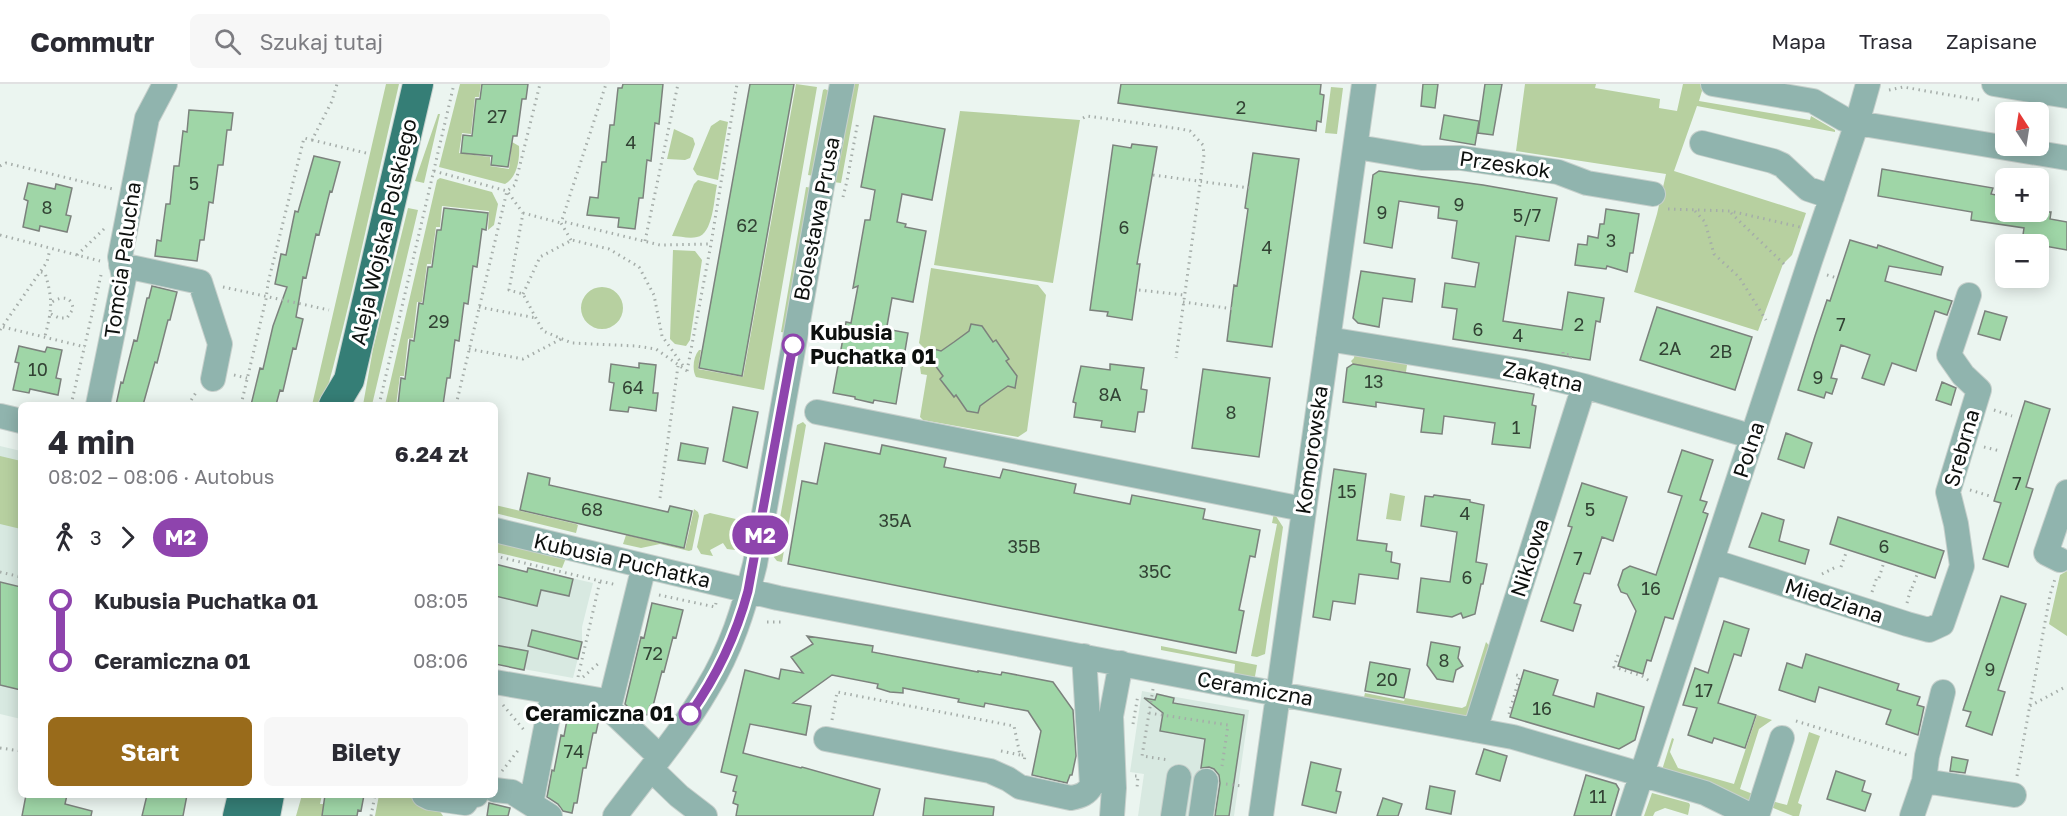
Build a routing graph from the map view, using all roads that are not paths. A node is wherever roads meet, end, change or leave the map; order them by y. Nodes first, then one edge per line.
1 (165, 84) edge
2 (418, 84) edge
3 (842, 84) edge
4 (1364, 84) edge
5 (1713, 84) edge
6 (1876, 89) edge
7 (1989, 92) edge
8 (2067, 96) edge
9 (1857, 123) junction
10 (1702, 143) dead end
11 (1355, 149) junction
12 (2067, 158) edge
13 (1832, 197) junction
14 (1661, 201) road end
15 (113, 263) junction
16 (1969, 295) dead end
17 (1328, 339) junction
18 (213, 379) dead end
19 (1584, 386) junction
20 (345, 397) edge
21 (99, 402) edge
22 (817, 412) dead end
23 (0, 416) edge
24 (18, 420) edge
25 (1753, 437) junction
26 (2067, 492) edge
27 (1303, 509) junction
28 (498, 531) edge
29 (2060, 560) road end
30 (1712, 561) junction
31 (644, 566) junction
32 (748, 591) junction
33 (1947, 612) joint
34 (1084, 656) junction
35 (1121, 663) junction
36 (553, 692) junction
37 (1943, 692) dead end
38 (498, 693) edge
39 (1278, 693) junction
40 (609, 708) junction
41 (829, 729) road end
42 (1786, 729) road end
43 (1475, 730) junction
44 (655, 763) junction
45 (1642, 775) junction
46 (1213, 776) road end
47 (1179, 777) road end
48 (1924, 781) junction
49 (498, 790) edge
50 (2014, 795) road end
51 (242, 798) edge
52 (268, 798) edge
53 (430, 798) edge
54 (469, 798) edge
55 (540, 810) edge
56 (238, 816) edge
57 (265, 816) edge
58 (615, 816) edge
59 (705, 816) edge
60 (1112, 816) edge
61 (1173, 816) edge
62 (1201, 816) edge
63 (1261, 816) edge
64 (1628, 816) edge
65 (1754, 816) edge
66 (1912, 816) edge

1 - 15 street, Tomcia Palucha
2 - 20 main road, Aleja Wojska Polskiego
3 - 32 street, Bolesława Prusa
4 - 11 street, Komorowska
5 - 9 street
6 - 9 street, Polna
7 - 8 street
9 - 12 street
9 - 13 street, Polna
10 - 13 street
11 - 14 street, Przeskok
11 - 17 street, Komorowska
13 - 25 street, Polna
15 - 18 street
15 - 21 street, Tomcia Palucha
16 - 33 street, Srebrna
17 - 19 street, Zakątna
17 - 27 street, Komorowska
19 - 25 street, Zakątna
19 - 43 street, Niklowa
22 - 27 street
23 - 24 street
25 - 30 street, Polna
26 - 29 street
27 - 39 street, Komorowska
28 - 31 street, Kubusia Puchatka
30 - 33 street, Miedziana
30 - 45 street, Polna
31 - 32 street, Kubusia Puchatka
31 - 40 street
32 - 34 street, Ceramiczna
32 - 44 street, Bolesława Prusa
34 - 35 street, Ceramiczna
34 - 41 street
35 - 39 street, Ceramiczna
35 - 60 street
36 - 38 street
36 - 40 street
36 - 55 street
37 - 48 street
39 - 43 street, Ceramiczna
39 - 63 street, Komorowska
40 - 44 street
42 - 65 street
43 - 45 street, Ceramiczna
44 - 58 street, Bolesława Prusa
44 - 59 street
45 - 64 street, Polna
45 - 65 street, Ceramiczna
46 - 62 street
47 - 61 street
48 - 50 street
48 - 66 street
49 - 55 street
51 - 56 main road
52 - 57 main road
53 - 54 street

